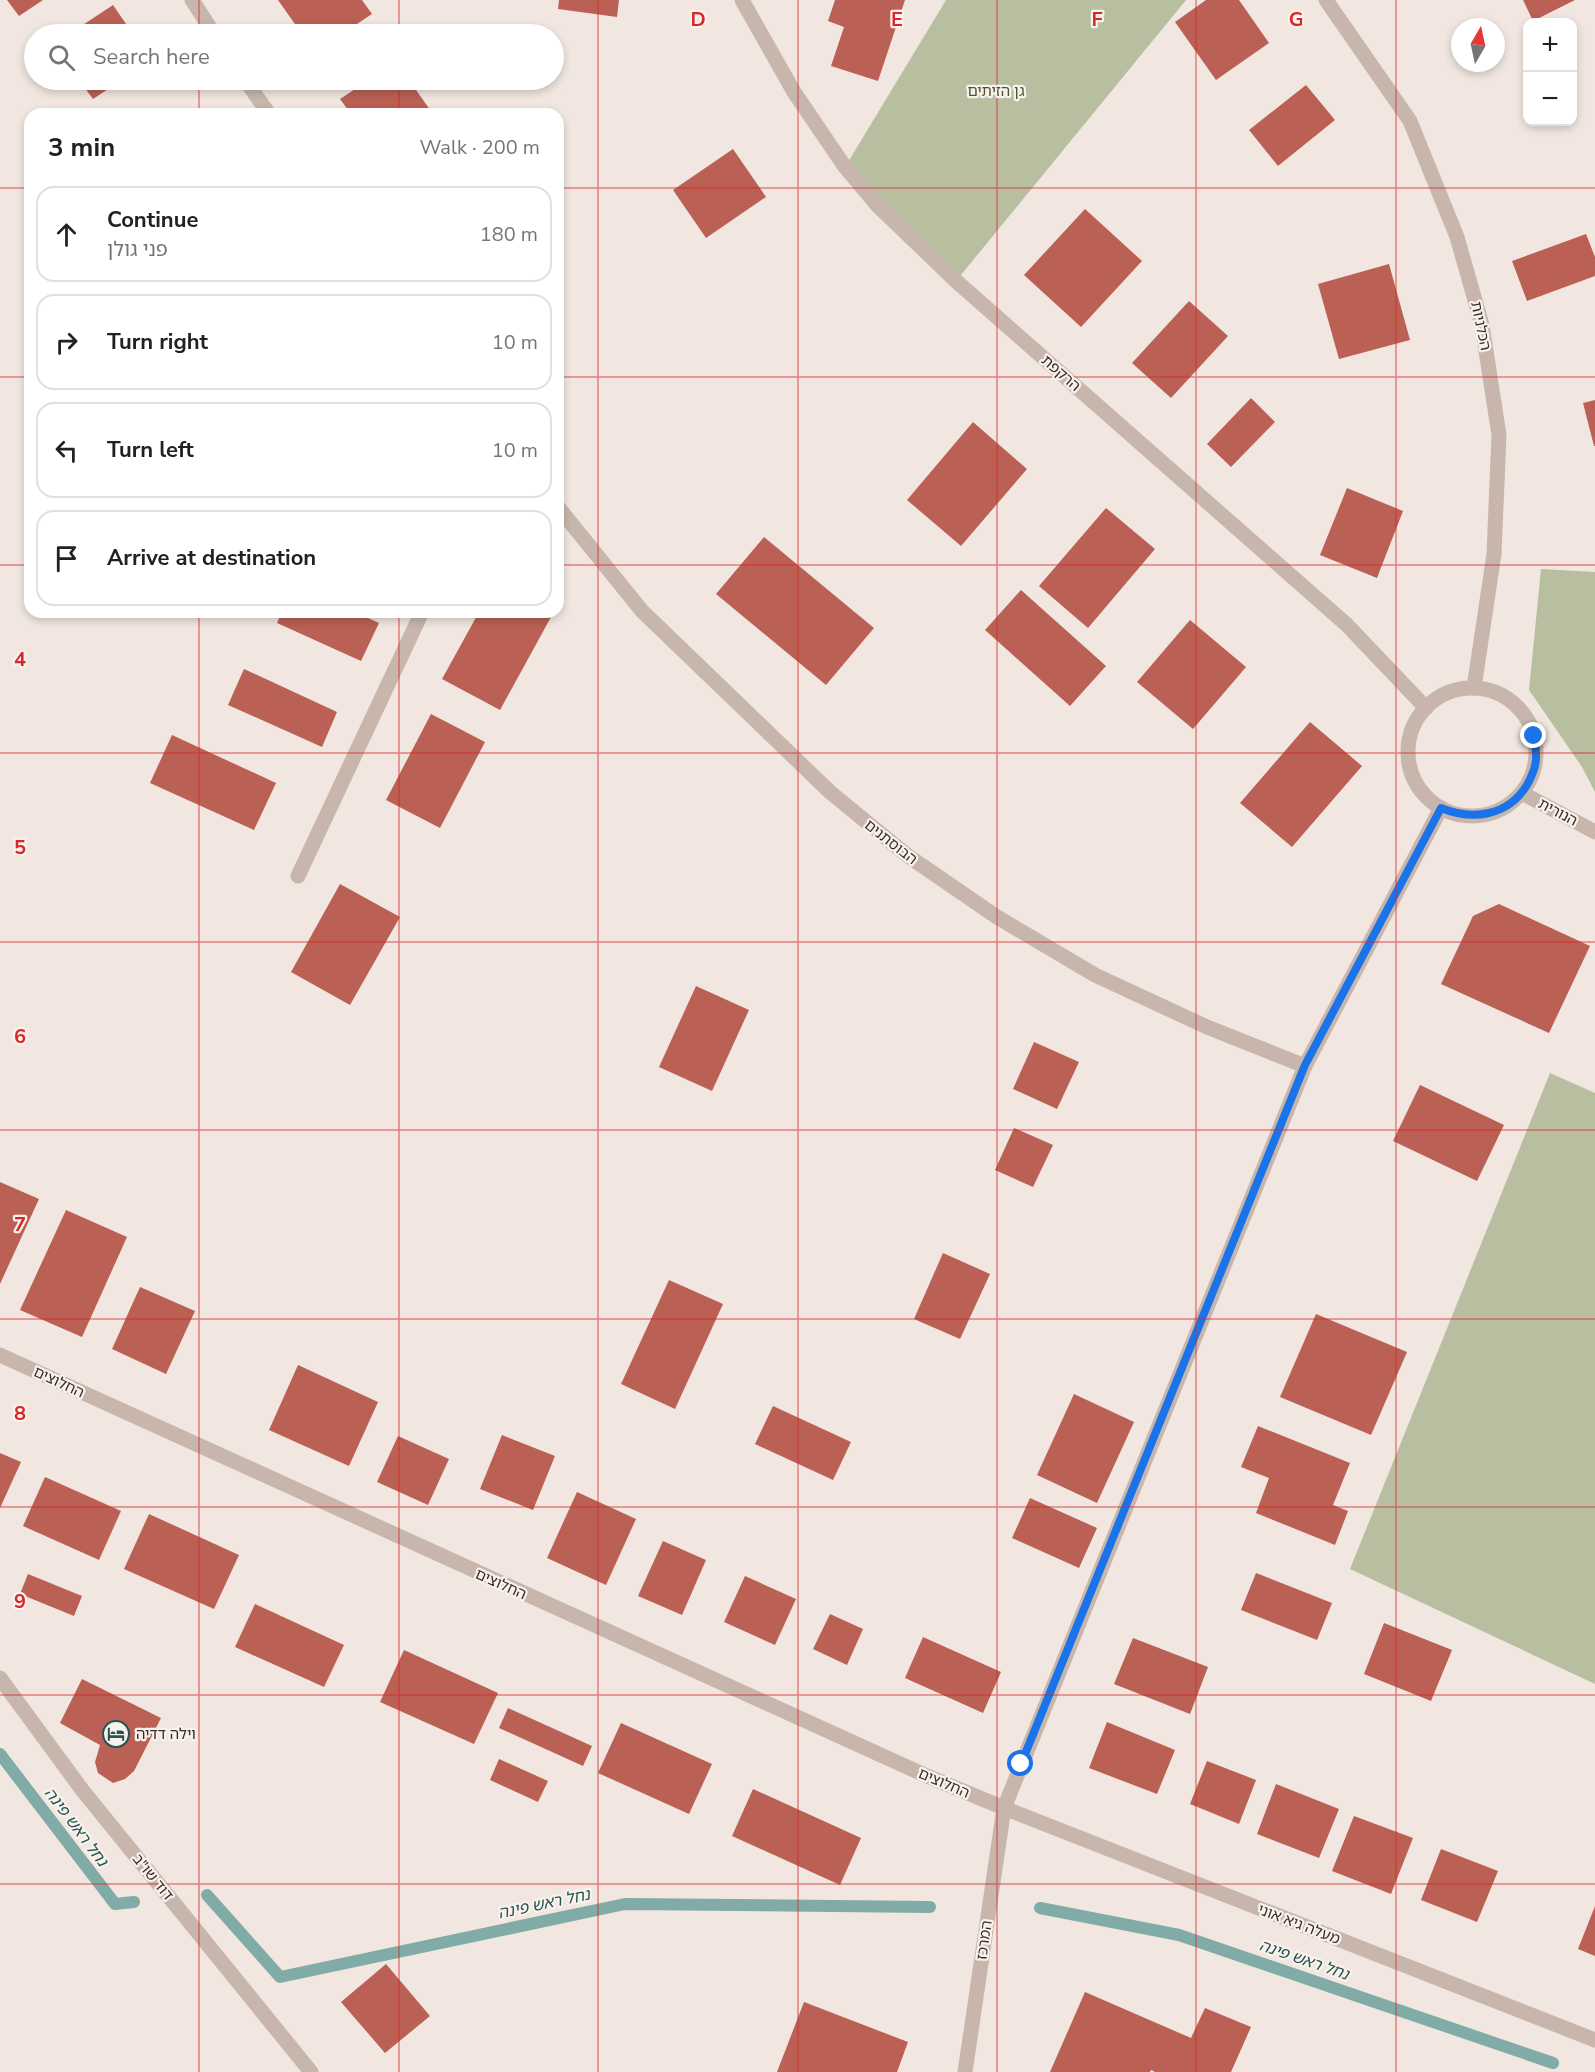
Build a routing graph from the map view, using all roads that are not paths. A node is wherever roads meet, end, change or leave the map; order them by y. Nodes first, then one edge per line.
1 (192, 0) edge
2 (742, 0) edge
3 (1326, 0) edge
4 (208, 24) edge
5 (252, 90) edge
6 (265, 108) edge
7 (564, 514) edge
8 (419, 618) edge
9 (1474, 688) junction
10 (1425, 708) junction
11 (1522, 793) junction
12 (1441, 808) junction
13 (1595, 832) edge
14 (298, 876) dead end
15 (1305, 1065) junction
16 (0, 1355) edge
17 (1, 1680) edge
18 (1004, 1808) junction
19 (1595, 2040) edge
20 (311, 2072) edge
21 (965, 2072) edge

1 - 4 street
2 - 10 street, הרקפת
3 - 9 street, הכלניות
5 - 6 street
7 - 15 street, הבוסתנים
8 - 14 street
9 - 10 street
9 - 11 street
10 - 12 street
11 - 12 street
11 - 13 street, הנורית
12 - 15 street, המרכז
15 - 18 street, המרכז
16 - 18 street, החלוצים
17 - 20 street, דוד שו"ב
18 - 19 street, מעלה גיא אוני
18 - 21 street, המרכז

